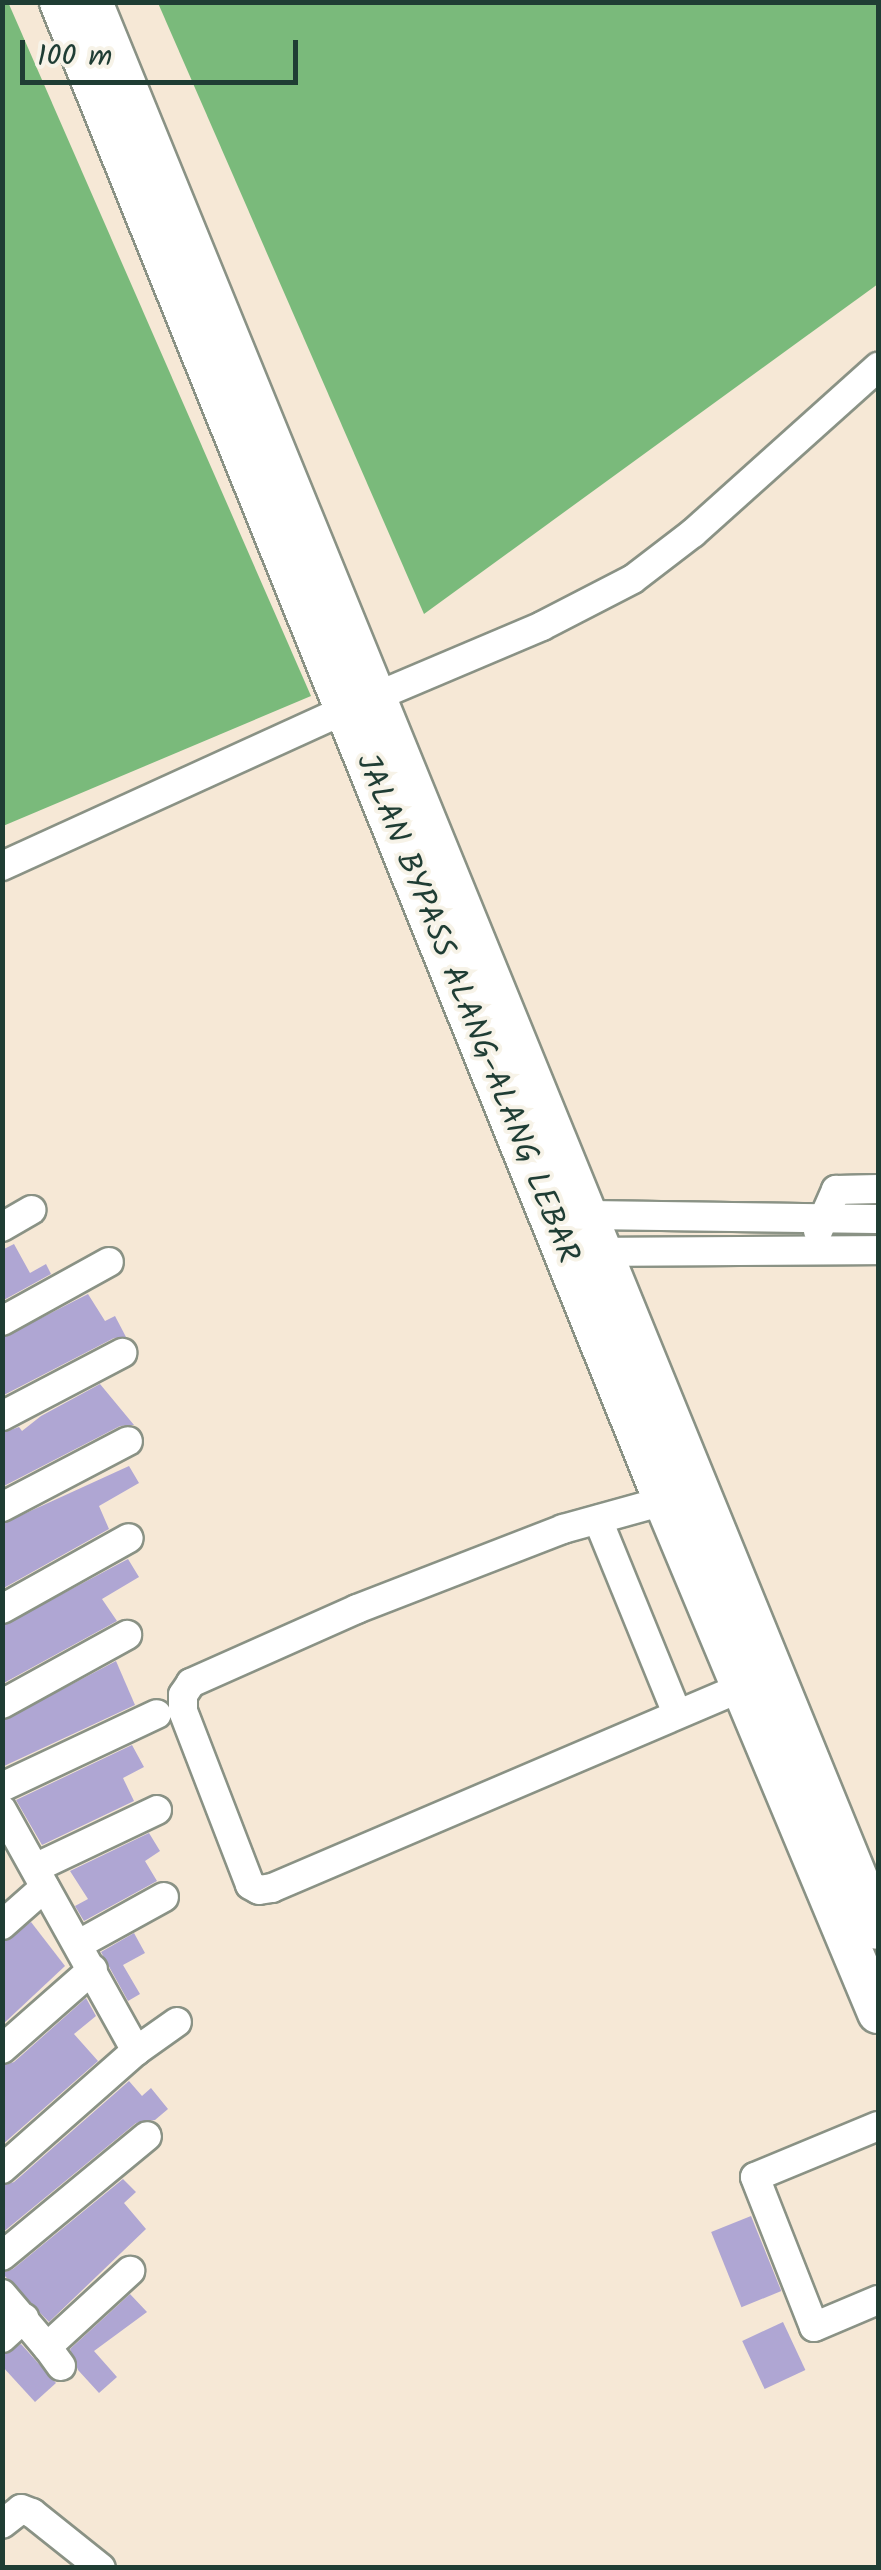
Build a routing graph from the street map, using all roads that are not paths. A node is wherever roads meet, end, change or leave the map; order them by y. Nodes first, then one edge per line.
1 (60, 2) edge
2 (92, 2) edge
3 (878, 367) edge
4 (245, 419) junction
5 (351, 708) junction
6 (2, 866) edge
7 (878, 1189) edge
8 (32, 1210) dead end
9 (819, 1219) junction
10 (878, 1219) edge
11 (2, 1227) edge
12 (594, 1233) junction
13 (815, 1250) junction
14 (878, 1250) edge
15 (109, 1262) dead end
16 (2, 1320) edge
17 (122, 1353) dead end
18 (2, 1416) edge
19 (128, 1441) dead end
20 (664, 1502) junction
21 (2, 1507) edge
22 (598, 1520) junction
23 (129, 1538) dead end
24 (2, 1609) edge
25 (127, 1635) dead end
26 (744, 1686) junction
27 (2, 1704) edge
28 (157, 1714) dead end
29 (676, 1714) junction
30 (2, 1787) edge
31 (157, 1810) dead end
32 (4, 1817) edge
33 (40, 1878) junction
34 (164, 1896) dead end
35 (2, 1924) edge
36 (878, 1928) edge
37 (79, 1944) junction
38 (93, 1969) junction
39 (878, 2013) edge
40 (177, 2022) dead end
41 (2, 2049) edge
42 (136, 2051) junction
43 (878, 2126) edge
44 (147, 2136) dead end
45 (2, 2169) edge
46 (2, 2256) edge
47 (130, 2271) dead end
48 (2, 2294) edge
49 (878, 2300) edge
50 (24, 2318) junction
51 (2, 2338) edge
52 (2, 2524) edge
53 (100, 2568) edge

1 - 4 highway, JALAN BYPASS ALANG-ALANG LEBAR
2 - 4 highway, JALAN BYPASS ALANG-ALANG LEBAR
3 - 5 street
4 - 5 highway, JALAN BYPASS ALANG-ALANG LEBAR
5 - 6 street
5 - 12 highway, JALAN BYPASS ALANG-ALANG LEBAR
5 - 20 highway, JALAN BYPASS ALANG-ALANG LEBAR
7 - 9 street
8 - 11 street
9 - 10 street
9 - 12 street
9 - 13 street
12 - 13 street
12 - 36 highway, JALAN BYPASS ALANG-ALANG LEBAR
13 - 14 street
15 - 16 street
17 - 18 street
19 - 21 street
20 - 22 street
20 - 26 highway, JALAN BYPASS ALANG-ALANG LEBAR
22 - 29 street
22 - 29 street
23 - 24 street
25 - 27 street
26 - 29 street
26 - 39 highway, JALAN BYPASS ALANG-ALANG LEBAR
28 - 30 street
31 - 33 street
32 - 33 street
33 - 35 street
33 - 37 street
34 - 37 street
37 - 38 street
38 - 41 street
38 - 42 street
40 - 42 street
42 - 45 street
43 - 49 street
44 - 46 street
47 - 50 street
48 - 50 street
50 - 51 street
52 - 53 street

